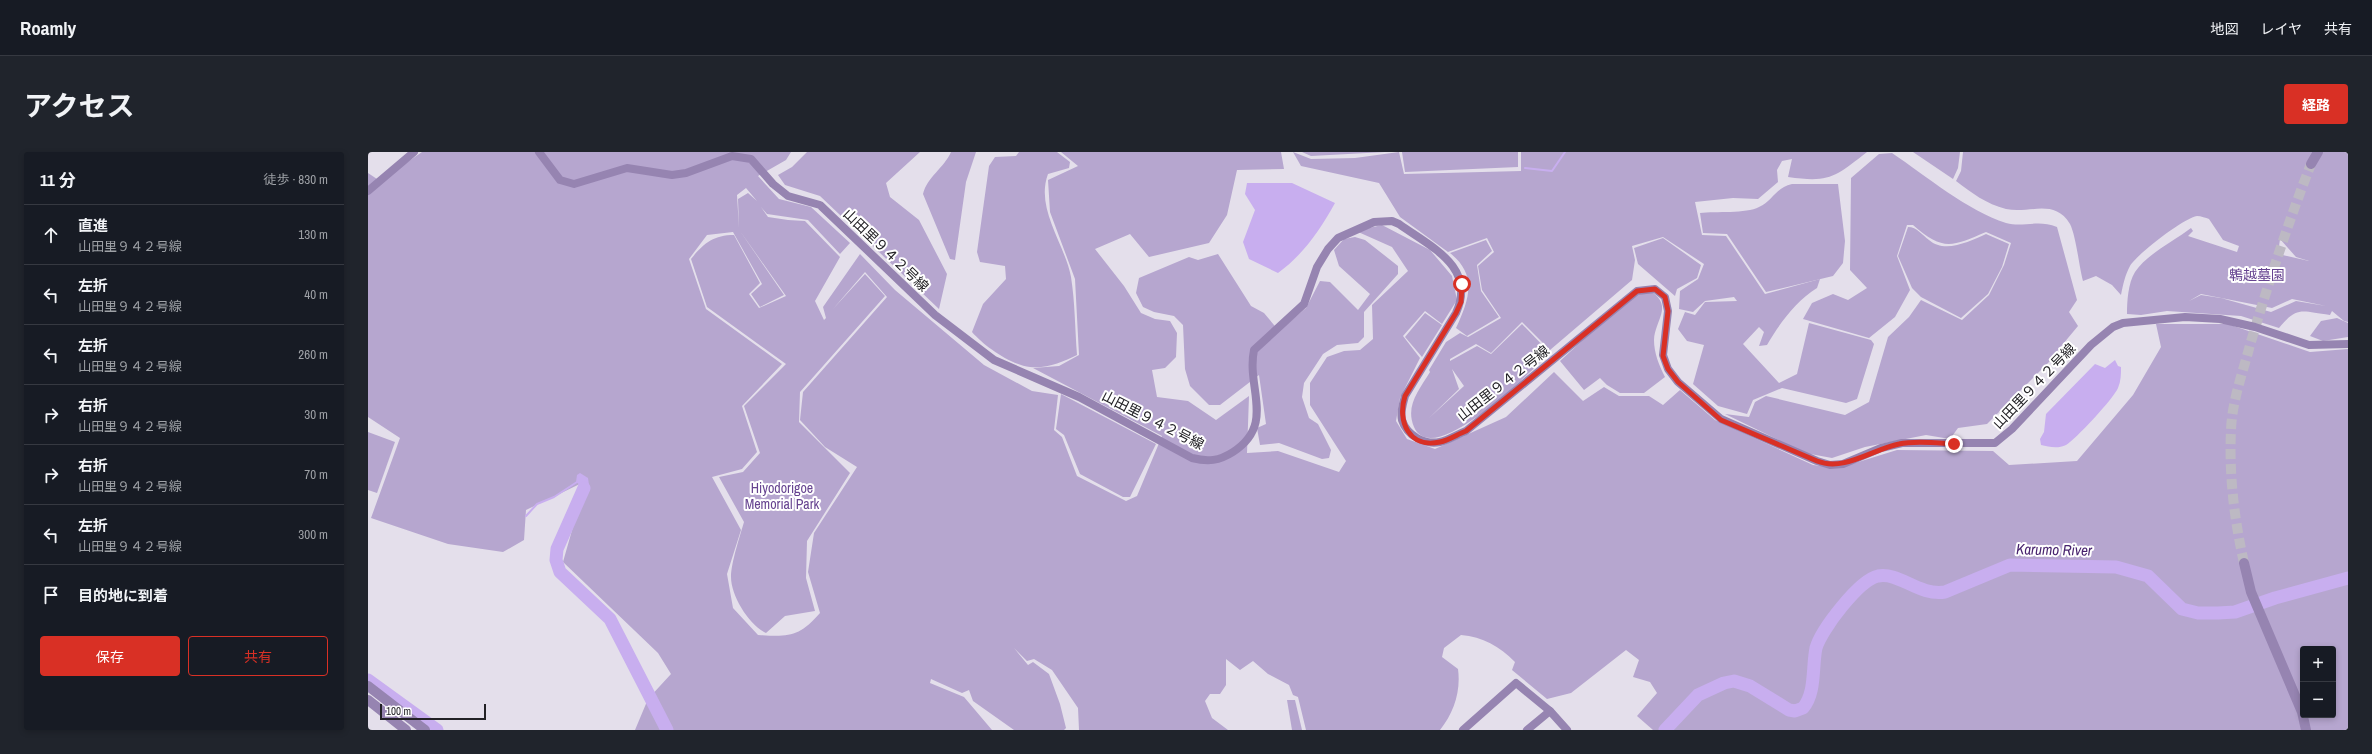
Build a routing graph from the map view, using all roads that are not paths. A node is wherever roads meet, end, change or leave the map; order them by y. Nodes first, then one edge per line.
1 (414, 152) edge
2 (539, 152) edge
3 (2318, 152) edge
4 (2311, 164) tunnel mouth
5 (368, 190) edge
6 (2348, 344) edge
7 (2244, 562) tunnel mouth
8 (368, 686) edge
9 (368, 700) edge
10 (1550, 710) junction
11 (406, 730) edge
12 (425, 730) edge
13 (1463, 730) edge
14 (1527, 730) edge
15 (1567, 730) edge
16 (2306, 730) edge

1 - 5 street
2 - 6 street, 山田里９４２号線
3 - 4 street
7 - 16 street
8 - 12 street
9 - 11 street
10 - 13 street
10 - 14 street
10 - 15 street

